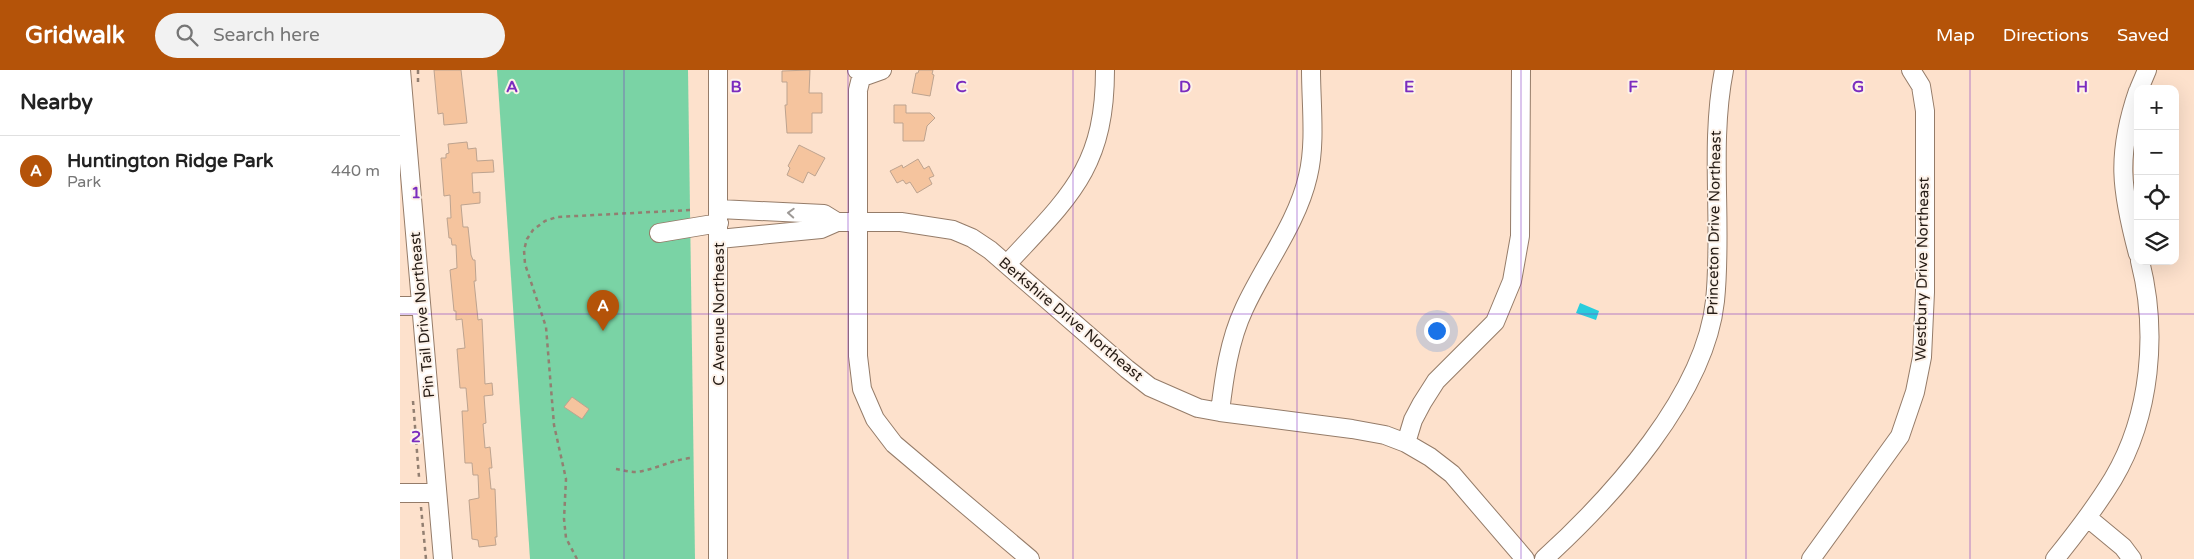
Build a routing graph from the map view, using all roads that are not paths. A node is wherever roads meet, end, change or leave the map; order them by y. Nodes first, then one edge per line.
1 (401, 70) edge
2 (718, 70) edge
3 (882, 70) edge
4 (1105, 70) edge
5 (1311, 70) edge
6 (1521, 70) edge
7 (1724, 70) edge
8 (1911, 70) edge
9 (2147, 70) edge
10 (860, 72) edge
11 (2140, 85) edge
12 (2134, 102) edge
13 (402, 126) edge
14 (837, 222) junction
15 (859, 222) junction
16 (719, 224) junction
17 (659, 233) dead end
18 (2134, 237) edge
19 (1007, 264) junction
20 (2141, 265) edge
21 (400, 306) edge
22 (422, 306) junction
23 (1220, 412) junction
24 (1406, 443) junction
25 (400, 493) edge
26 (436, 493) junction
27 (2088, 518) junction
28 (442, 559) edge
29 (718, 559) edge
30 (1030, 559) edge
31 (1525, 559) edge
32 (1544, 559) edge
33 (1811, 559) edge
34 (2055, 559) edge
35 (2132, 559) edge

1 - 13 street, Pin Tail Drive Northeast
2 - 16 street, C Avenue Northeast
3 - 10 street
4 - 19 street
5 - 23 street
6 - 24 street
7 - 32 street, Princeton Drive Northeast
8 - 33 street, Westbury Drive Northeast
9 - 11 street
10 - 15 street
12 - 18 street
13 - 22 street, Pin Tail Drive Northeast
14 - 15 street, Berkshire Drive Northeast
14 - 16 street, Berkshire Drive Northeast
14 -> 16 street
15 - 19 street, Berkshire Drive Northeast
15 - 30 street
16 - 17 street
16 - 29 street, C Avenue Northeast
19 - 23 street, Berkshire Drive Northeast
20 - 27 street
21 - 22 street
22 - 26 street, Pin Tail Drive Northeast
23 - 24 street, Berkshire Drive Northeast
24 - 31 street, Berkshire Drive Northeast
25 - 26 street
26 - 28 street, Pin Tail Drive Northeast
27 - 34 street
27 - 35 street

